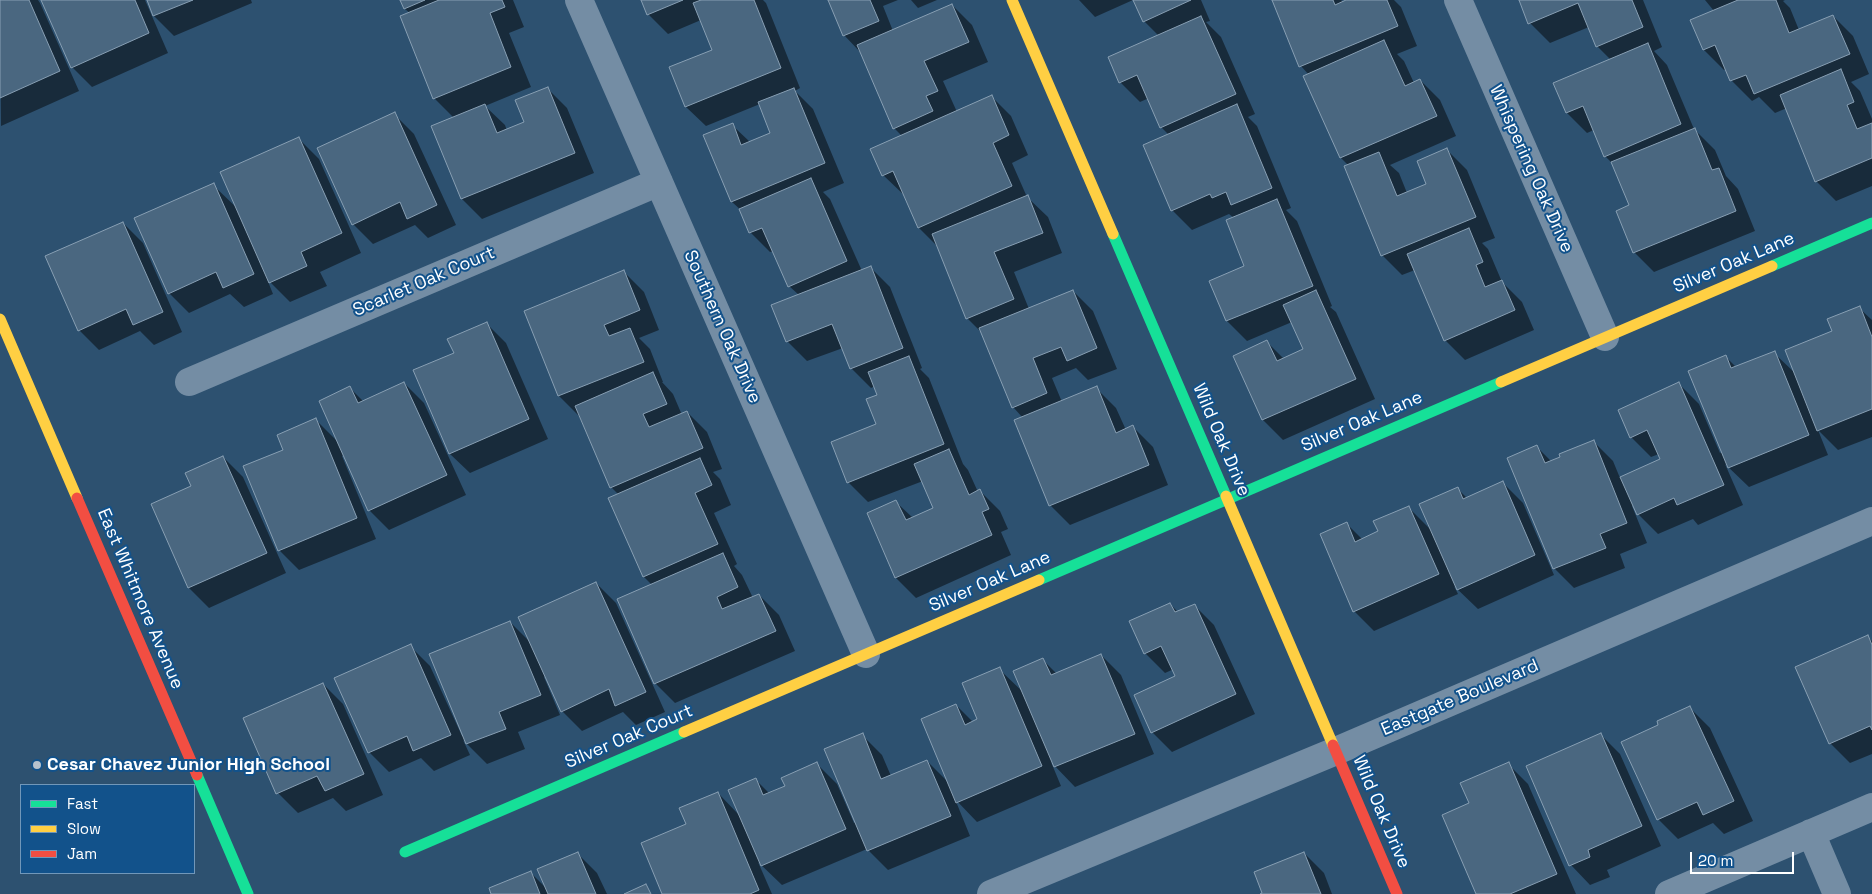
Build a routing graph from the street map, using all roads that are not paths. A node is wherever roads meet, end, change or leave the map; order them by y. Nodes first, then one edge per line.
1 (579, 0) edge
2 (1012, 0) edge
3 (1458, 0) edge
4 (658, 182) junction
5 (1872, 223) edge
6 (0, 319) edge
7 (1605, 337) junction
8 (189, 382) dead end
9 (1227, 499) junction
10 (1872, 521) edge
11 (866, 654) junction
12 (1336, 751) junction
13 (1872, 807) edge
14 (1811, 833) junction
15 (405, 852) dead end
16 (248, 894) edge
17 (991, 894) edge
18 (1397, 894) edge
19 (1669, 894) edge
20 (1837, 894) edge

1 - 4 street, Southern Oak Drive
2 - 9 street, Wild Oak Drive
3 - 7 street, Whispering Oak Drive
4 - 8 street, Scarlet Oak Court
4 - 11 street, Southern Oak Drive
5 - 7 street, Silver Oak Lane
6 - 16 street, East Whitmore Avenue
7 - 9 street, Silver Oak Lane
9 - 11 street, Silver Oak Lane
9 - 12 street, Wild Oak Drive
10 - 12 street, Eastgate Boulevard
11 - 15 street, Silver Oak Court
12 - 17 street, Eastgate Boulevard
12 - 18 street, Wild Oak Drive
13 - 14 street
14 - 19 street
14 - 20 street

